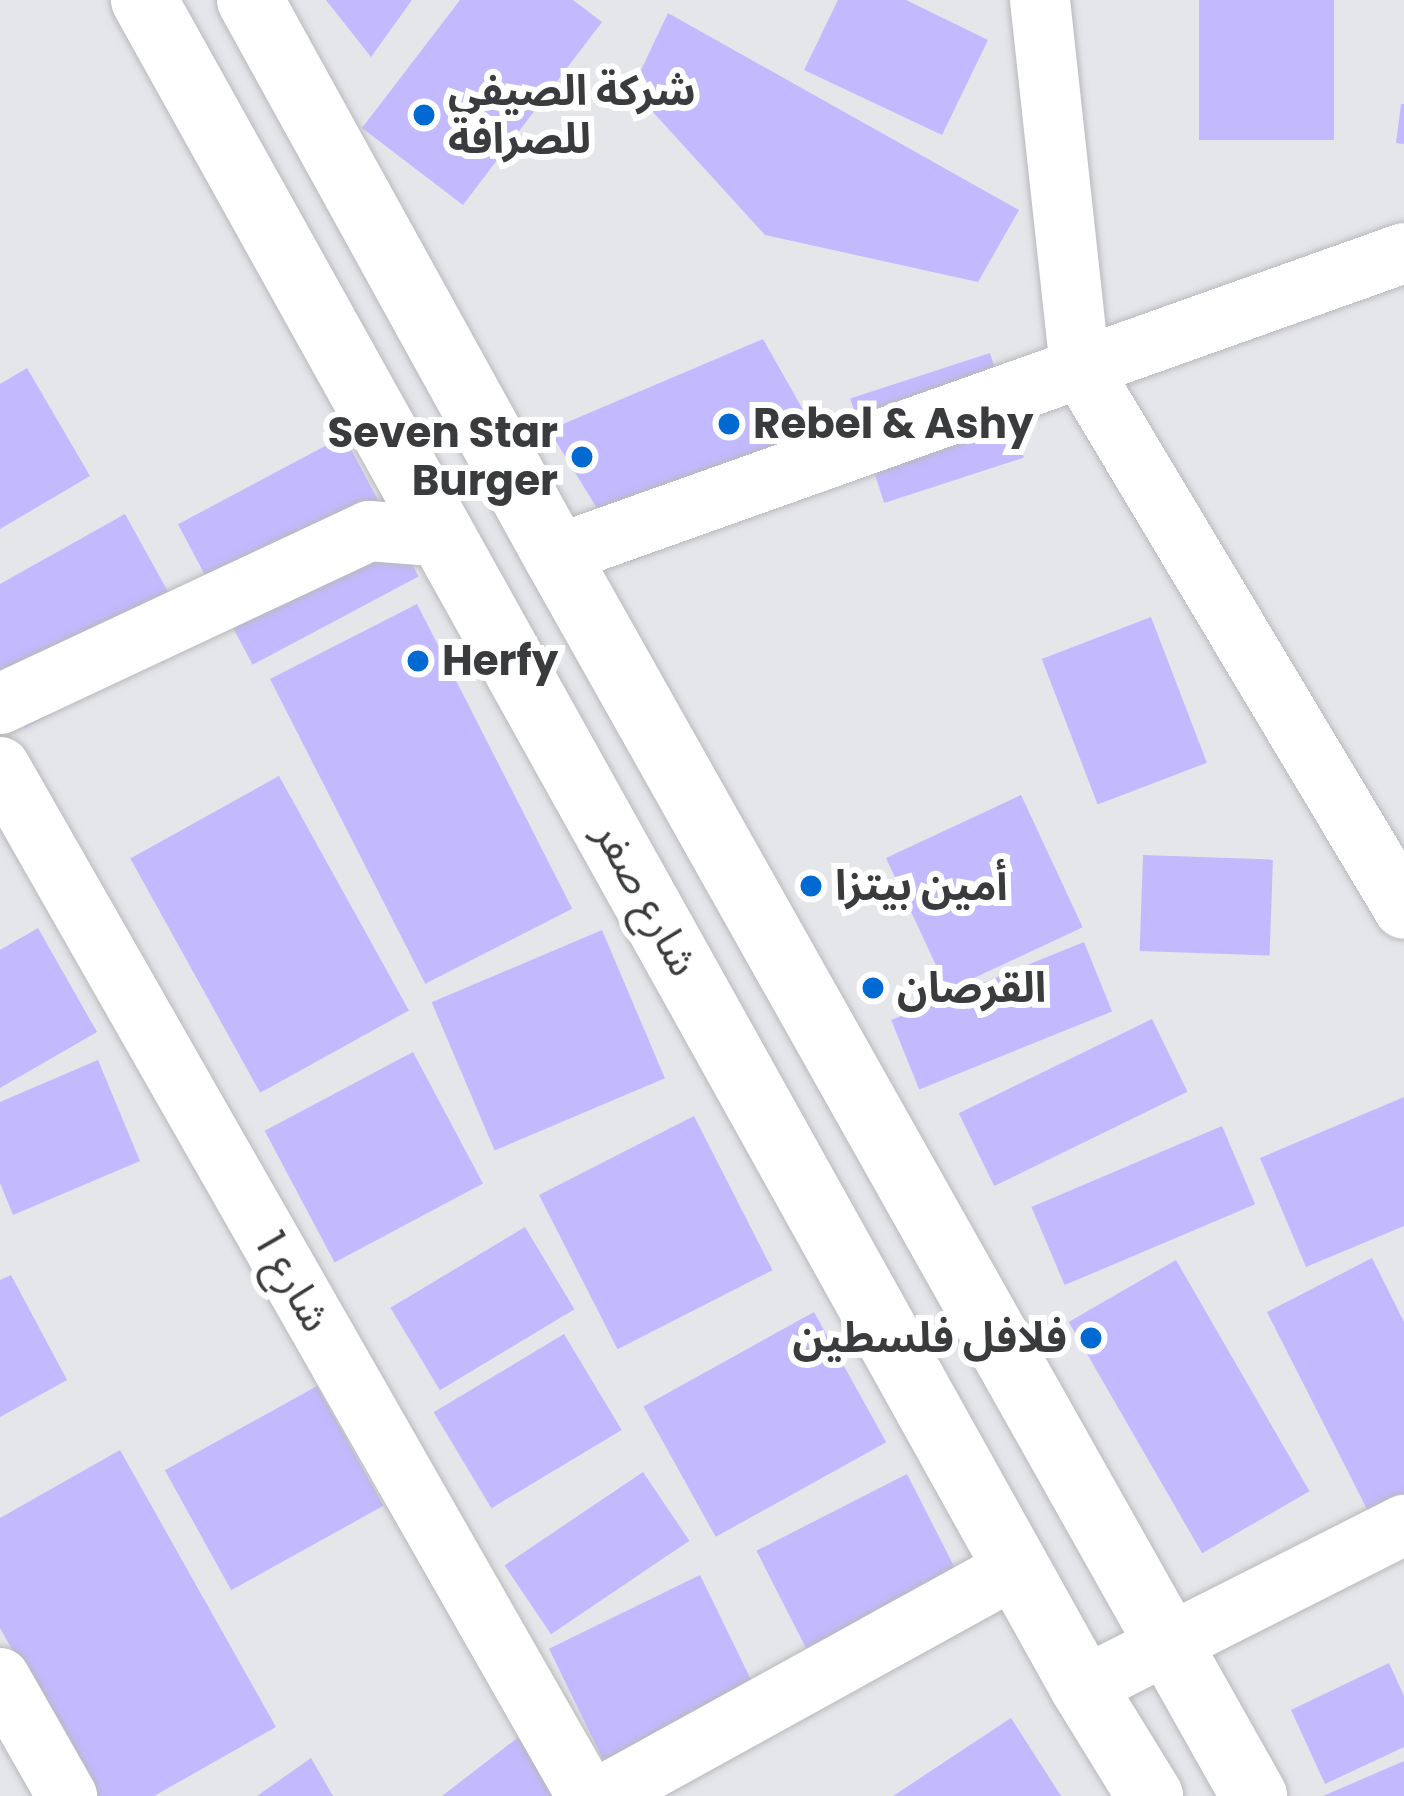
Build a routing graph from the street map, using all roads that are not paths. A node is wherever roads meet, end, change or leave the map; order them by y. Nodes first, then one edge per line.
1 (144, 0) edge
2 (250, 0) edge
3 (1040, 0) edge
4 (1404, 253) edge
5 (1080, 367) junction
6 (446, 537) junction
7 (556, 555) junction
8 (0, 704) edge
9 (0, 767) edge
10 (1404, 909) edge
11 (1404, 1526) edge
12 (1016, 1568) junction
13 (1167, 1646) junction
14 (0, 1678) edge
15 (1083, 1687) junction
16 (67, 1796) edge
17 (587, 1796) edge
18 (602, 1796) edge
19 (1150, 1796) edge
20 (1254, 1796) edge

1 - 6 street, شارع صفر
2 - 7 street
3 - 5 street
4 - 5 street
5 - 7 street
5 - 10 street
6 - 7 street
6 - 8 street
6 - 12 street, شارع صفر
7 - 13 street
9 - 17 street, شارع 1
11 - 13 street
12 - 15 street, شارع صفر
12 - 18 street
13 - 15 street
13 - 20 street
14 - 16 street
15 - 19 street, شارع صفر

